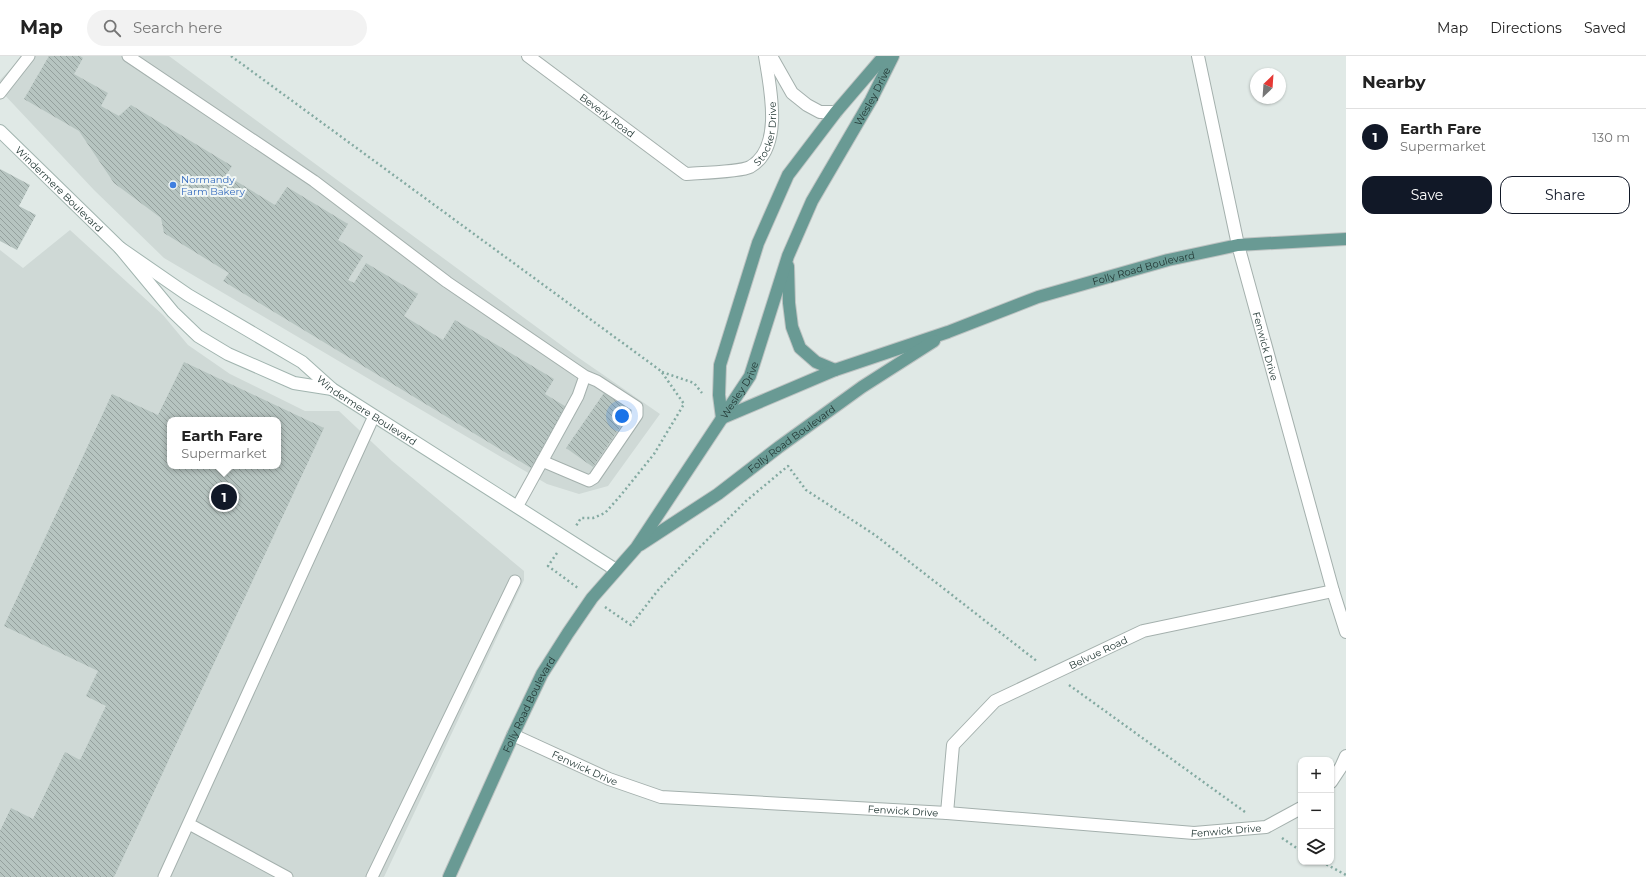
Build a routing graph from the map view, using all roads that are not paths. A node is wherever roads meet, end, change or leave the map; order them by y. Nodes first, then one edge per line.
1 (29, 56) edge
2 (128, 56) edge
3 (528, 56) edge
4 (765, 56) edge
5 (771, 56) edge
6 (884, 56) edge
7 (893, 56) edge
8 (1198, 56) edge
9 (0, 93) edge
10 (836, 112) junction
11 (0, 131) edge
12 (686, 174) joint
13 (1346, 239) edge
14 (1238, 245) junction
15 (120, 248) junction
16 (788, 256) junction
17 (948, 332) junction
18 (834, 370) junction
19 (585, 376) junction
20 (332, 389) junction
21 (374, 416) junction
22 (722, 418) junction
23 (542, 461) junction
24 (517, 507) junction
25 (636, 548) junction
26 (616, 570) junction
27 (515, 581) dead end
28 (1333, 591) junction
29 (1346, 632) edge
30 (513, 735) junction
31 (1346, 756) edge
32 (1334, 778) edge
33 (1298, 810) edge
34 (947, 813) junction
35 (189, 824) junction
36 (164, 877) edge
37 (287, 877) edge
38 (372, 877) edge
39 (449, 877) edge

1 - 9 lane
2 - 19 lane
3 - 12 street, Beverly Road
4 - 12 street, Stocker Drive
5 - 10 street
6 - 10 main road, Wesley Drive
7 - 16 main road, Wesley Drive
8 - 14 street, Fenwick Drive
10 - 22 main road, Wesley Drive
11 - 15 street, Windermere Boulevard
13 - 14 main road, Folly Road Boulevard
14 - 17 main road, Folly Road Boulevard
14 - 28 street, Fenwick Drive
15 - 20 street, Windermere Boulevard
15 - 20 street, Windermere Boulevard
16 - 18 main road
16 - 22 main road, Wesley Drive
17 - 18 main road, Folly Road Boulevard
17 - 25 main road, Folly Road Boulevard
18 - 22 main road, Folly Road Boulevard
19 - 23 lane
19 - 23 lane
20 - 21 street, Windermere Boulevard
21 - 24 street, Windermere Boulevard
21 - 35 lane
22 - 25 main road, Folly Road Boulevard
23 - 24 lane
24 - 26 street, Windermere Boulevard
25 - 26 main road, Folly Road Boulevard
26 - 30 main road, Folly Road Boulevard
27 - 38 lane
28 - 29 street, Fenwick Drive
28 - 34 street, Belvue Road
30 - 34 street, Fenwick Drive
30 - 39 main road, Folly Road Boulevard
31 - 32 street
33 - 34 street, Fenwick Drive
35 - 36 lane
35 - 37 lane

